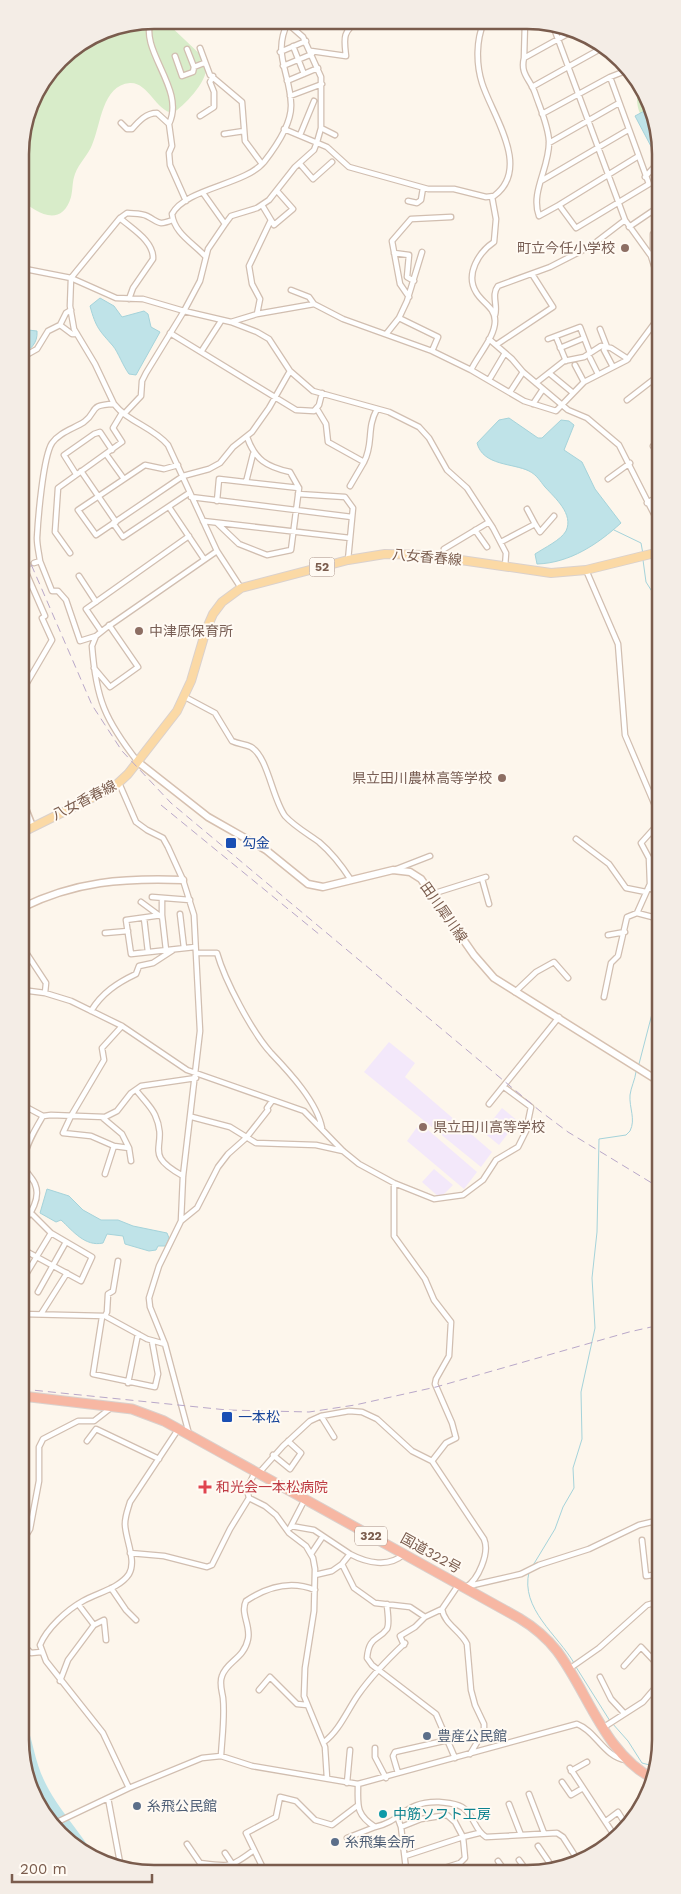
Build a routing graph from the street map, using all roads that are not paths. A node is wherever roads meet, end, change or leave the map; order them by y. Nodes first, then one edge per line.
1 (149, 29) edge
2 (285, 29) edge
3 (295, 29) edge
4 (350, 29) edge
5 (482, 29) edge
6 (525, 29) edge
7 (555, 32) edge
8 (567, 35) edge
9 (558, 39) junction
10 (306, 41) junction
11 (293, 46) junction
12 (200, 48) dead end
13 (187, 49) dead end
14 (597, 50) edge
15 (280, 52) junction
16 (311, 53) junction
17 (175, 56) dead end
18 (524, 58) junction
19 (298, 60) junction
20 (204, 63) junction
21 (283, 66) junction
22 (569, 66) junction
23 (194, 67) junction
24 (318, 68) junction
25 (622, 72) edge
26 (304, 74) junction
27 (213, 76) junction
28 (610, 77) junction
29 (287, 80) junction
30 (322, 84) junction
31 (532, 87) junction
32 (579, 93) junction
33 (290, 96) junction
34 (618, 103) junction
35 (322, 109) junction
36 (542, 114) junction
37 (200, 116) dead end
38 (589, 120) junction
39 (121, 124) dead end
40 (170, 124) junction
41 (284, 128) junction
42 (321, 128) junction
43 (628, 130) junction
44 (244, 131) junction
45 (224, 134) dead end
46 (300, 135) junction
47 (335, 135) dead end
48 (317, 142) junction
49 (549, 142) junction
50 (599, 147) junction
51 (637, 157) junction
52 (332, 162) dead end
53 (262, 164) junction
54 (300, 164) junction
55 (652, 170) edge
56 (609, 175) junction
57 (646, 176) junction
58 (541, 181) junction
59 (423, 188) junction
60 (278, 192) junction
61 (203, 193) junction
62 (492, 197) junction
63 (186, 201) junction
64 (408, 201) dead end
65 (619, 202) junction
66 (262, 205) junction
67 (559, 205) junction
68 (652, 211) edge
69 (451, 217) dead end
70 (120, 218) junction
71 (172, 220) junction
72 (271, 220) junction
73 (625, 220) junction
74 (225, 224) junction
75 (629, 227) junction
76 (422, 252) dead end
77 (394, 253) junction
78 (205, 256) junction
79 (652, 260) edge
80 (29, 270) edge
81 (532, 274) junction
82 (71, 278) junction
83 (414, 281) junction
84 (291, 290) dead end
85 (408, 297) junction
86 (494, 297) junction
87 (129, 299) junction
88 (487, 303) junction
89 (314, 304) junction
90 (71, 310) junction
91 (184, 311) junction
92 (257, 314) junction
93 (494, 316) junction
94 (399, 318) junction
95 (221, 321) junction
96 (231, 322) junction
97 (60, 325) junction
98 (652, 326) edge
99 (600, 329) dead end
100 (387, 333) junction
101 (77, 334) junction
102 (170, 334) junction
103 (556, 336) junction
104 (584, 338) junction
105 (548, 339) dead end
106 (489, 340) junction
107 (496, 346) junction
108 (560, 348) junction
109 (605, 348) junction
110 (432, 351) junction
111 (201, 352) junction
112 (29, 353) edge
113 (505, 353) junction
114 (590, 355) junction
115 (628, 359) junction
116 (566, 361) junction
117 (575, 366) dead end
118 (613, 367) junction
119 (290, 370) junction
120 (471, 370) junction
121 (523, 372) junction
122 (549, 373) junction
123 (598, 374) junction
124 (489, 380) junction
125 (584, 382) junction
126 (652, 382) edge
127 (536, 383) junction
128 (543, 389) junction
129 (322, 392) junction
130 (510, 392) junction
131 (572, 392) junction
132 (276, 398) junction
133 (627, 400) dead end
134 (114, 404) junction
135 (533, 404) junction
136 (563, 405) junction
137 (317, 409) junction
138 (377, 409) junction
139 (123, 413) junction
140 (246, 437) junction
141 (112, 450) junction
142 (106, 454) junction
143 (252, 454) junction
144 (364, 462) junction
145 (630, 463) junction
146 (178, 465) junction
147 (81, 471) junction
148 (76, 474) junction
149 (183, 476) junction
150 (124, 479) junction
151 (608, 479) dead end
152 (246, 482) junction
153 (350, 486) dead end
154 (299, 488) junction
155 (298, 494) junction
156 (190, 495) junction
157 (98, 496) junction
158 (217, 501) junction
159 (652, 501) edge
160 (647, 504) junction
161 (168, 507) junction
162 (527, 509) dead end
163 (296, 510) junction
164 (652, 512) edge
165 (554, 516) dead end
166 (352, 517) junction
167 (203, 521) junction
168 (115, 522) junction
169 (217, 522) junction
170 (489, 522) junction
171 (535, 524) junction
172 (476, 530) junction
173 (293, 531) junction
174 (188, 536) junction
175 (350, 538) junction
176 (501, 542) junction
177 (487, 547) dead end
178 (444, 549) dead end
179 (217, 551) junction
180 (70, 553) dead end
181 (652, 554) edge
182 (204, 559) junction
183 (348, 560) junction
184 (40, 561) junction
185 (34, 563) tunnel mouth
186 (504, 567) junction
187 (586, 570) junction
188 (29, 575) edge
189 (79, 576) dead end
190 (241, 588) junction
191 (96, 602) junction
192 (109, 625) junction
193 (101, 631) junction
194 (96, 636) junction
195 (94, 667) junction
196 (29, 679) edge
197 (185, 697) junction
198 (138, 762) junction
199 (119, 783) junction
200 (652, 799) edge
201 (29, 818) edge
202 (32, 826) junction
203 (29, 828) edge
204 (652, 831) edge
205 (576, 839) dead end
206 (430, 856) dead end
207 (652, 867) edge
208 (393, 870) junction
209 (183, 880) junction
210 (352, 880) junction
211 (652, 881) edge
212 (647, 890) junction
213 (652, 890) edge
214 (432, 894) junction
215 (152, 897) dead end
216 (162, 898) junction
217 (190, 900) junction
218 (141, 902) dead end
219 (489, 904) dead end
220 (29, 905) edge
221 (637, 913) junction
222 (180, 914) dead end
223 (161, 916) junction
224 (652, 917) edge
225 (144, 918) junction
226 (128, 931) junction
227 (625, 932) junction
228 (106, 933) dead end
229 (608, 935) dead end
230 (195, 947) junction
231 (184, 948) junction
232 (174, 949) junction
233 (166, 950) junction
234 (148, 952) junction
235 (196, 953) junction
236 (29, 956) edge
237 (568, 978) dead end
238 (29, 991) edge
239 (515, 992) junction
240 (45, 993) junction
241 (604, 997) dead end
242 (91, 1011) junction
243 (559, 1018) junction
244 (122, 1026) junction
245 (196, 1075) junction
246 (652, 1077) edge
247 (504, 1087) junction
248 (136, 1090) junction
249 (272, 1101) junction
250 (489, 1104) dead end
251 (29, 1109) edge
252 (43, 1116) junction
253 (71, 1116) junction
254 (102, 1117) junction
255 (192, 1117) junction
256 (322, 1128) junction
257 (246, 1138) junction
258 (114, 1146) junction
259 (29, 1148) edge
260 (129, 1148) junction
261 (343, 1151) junction
262 (131, 1161) dead end
263 (105, 1174) dead end
264 (183, 1176) junction
265 (29, 1177) edge
266 (394, 1184) junction
267 (32, 1214) junction
268 (29, 1217) edge
269 (181, 1222) junction
270 (51, 1233) junction
271 (66, 1242) junction
272 (29, 1253) edge
273 (37, 1257) junction
274 (118, 1262) dead end
275 (52, 1265) junction
276 (29, 1270) edge
277 (67, 1273) junction
278 (38, 1292) dead end
279 (29, 1314) edge
280 (41, 1314) junction
281 (103, 1316) junction
282 (138, 1334) junction
283 (152, 1340) junction
284 (165, 1344) junction
285 (128, 1383) junction
286 (29, 1397) edge
287 (112, 1406) junction
288 (321, 1416) junction
289 (179, 1428) junction
290 (189, 1434) junction
291 (334, 1437) dead end
292 (88, 1441) dead end
293 (288, 1441) junction
294 (273, 1455) junction
295 (159, 1459) junction
296 (432, 1461) junction
297 (257, 1472) junction
298 (249, 1498) junction
299 (305, 1499) junction
300 (652, 1522) edge
301 (291, 1526) junction
302 (29, 1531) edge
303 (288, 1532) junction
304 (323, 1536) junction
305 (642, 1540) dead end
306 (130, 1553) junction
307 (312, 1554) junction
308 (350, 1554) junction
309 (404, 1554) junction
310 (342, 1564) junction
311 (315, 1575) junction
312 (652, 1575) edge
313 (462, 1585) junction
314 (111, 1588) junction
315 (314, 1590) junction
316 (652, 1603) edge
317 (78, 1604) junction
318 (387, 1604) junction
319 (442, 1609) junction
320 (425, 1616) junction
321 (136, 1620) dead end
322 (94, 1625) junction
323 (106, 1640) dead end
324 (29, 1651) edge
325 (41, 1652) junction
326 (652, 1659) edge
327 (624, 1666) dead end
328 (572, 1667) junction
329 (378, 1670) junction
330 (600, 1677) dead end
331 (60, 1681) junction
332 (259, 1690) dead end
333 (652, 1692) edge
334 (307, 1705) junction
335 (624, 1713) junction
336 (606, 1726) junction
337 (448, 1740) junction
338 (324, 1742) junction
339 (374, 1748) dead end
340 (350, 1750) dead end
341 (470, 1754) junction
342 (221, 1756) junction
343 (455, 1758) junction
344 (628, 1760) junction
345 (588, 1762) dead end
346 (398, 1773) junction
347 (648, 1774) edge
348 (327, 1778) junction
349 (386, 1778) junction
350 (562, 1782) dead end
351 (347, 1783) junction
352 (358, 1784) junction
353 (129, 1788) junction
354 (583, 1788) junction
355 (529, 1794) dead end
356 (108, 1798) junction
357 (509, 1804) dead end
358 (357, 1806) junction
359 (397, 1816) junction
360 (623, 1820) edge
361 (606, 1821) junction
362 (59, 1822) edge
363 (375, 1827) junction
364 (401, 1827) junction
365 (612, 1832) edge
366 (479, 1833) junction
367 (544, 1833) junction
368 (521, 1835) junction
369 (463, 1837) junction
370 (347, 1838) dead end
371 (187, 1844) dead end
372 (538, 1846) dead end
373 (254, 1850) junction
374 (225, 1853) dead end
375 (405, 1856) junction
376 (575, 1856) edge
377 (519, 1860) dead end
378 (121, 1861) edge
379 (498, 1861) dead end
380 (549, 1863) edge
381 (233, 1865) junction
382 (262, 1865) edge
383 (406, 1865) edge
384 (454, 1865) edge
385 (501, 1865) edge
386 (523, 1865) edge

1 - 40 street
2 - 15 street
3 - 10 street
4 - 16 street
5 - 62 street
6 - 18 street
7 - 9 street
8 - 9 street
9 - 18 street
9 - 22 street
10 - 11 street
10 - 16 street
11 - 15 street
11 - 19 street
12 - 20 street
13 - 23 street
14 - 22 street
15 - 21 street
16 - 19 street
16 - 24 street
17 - 23 street
18 - 31 street
19 - 21 street
19 - 26 street
20 - 23 street
20 - 27 street
21 - 29 street
22 - 31 street
22 - 32 street
24 - 26 street
24 - 30 street
25 - 28 street
26 - 29 street
27 - 37 street
27 - 44 street
28 - 32 street
28 - 34 street
29 - 33 street
30 - 33 street
30 - 35 street
31 - 36 street
32 - 36 street
32 - 38 street
33 - 41 street
34 - 38 street
34 - 43 street
35 - 42 street
35 - 46 street
36 - 49 street
38 - 49 street
38 - 50 street
39 - 40 street
40 - 63 street
41 - 46 street
41 - 53 street
42 - 47 street
42 - 48 street
43 - 50 street
43 - 51 street
44 - 45 street
44 - 53 street
46 - 48 street
48 - 54 street
48 - 59 street
49 - 58 street
50 - 56 street
50 - 58 street
51 - 56 street
51 - 57 street
52 - 54 street
53 - 61 street
54 - 60 street
55 - 57 street
56 - 65 street
56 - 67 street
57 - 65 street
58 - 67 street
59 - 62 street
59 - 64 street
60 - 66 street
60 - 72 street
61 - 63 street
61 - 74 street
62 - 88 street
63 - 71 street
65 - 67 street
65 - 73 street
66 - 72 street
66 - 74 street
68 - 75 street
69 - 77 street
70 - 71 street
70 - 82 street
70 - 87 street
71 - 78 street
72 - 92 street
73 - 75 street
73 - 81 street
74 - 78 street
75 - 79 street
76 - 83 street
77 - 83 street
77 - 85 street
78 - 91 street
80 - 82 street
81 - 86 street
81 - 107 street
82 - 87 street
82 - 90 street
83 - 85 street
84 - 89 street
85 - 94 street
86 - 88 street
86 - 93 street
87 - 91 street
88 - 93 street
89 - 92 street
89 - 100 street
90 - 97 street
90 - 101 street
91 - 95 street
91 - 102 street
92 - 96 street
93 - 106 street
94 - 100 street
94 - 110 street
95 - 96 street
95 - 111 street
96 - 119 street
97 - 101 street
97 - 112 street
98 - 115 street
99 - 109 street
100 - 110 street
101 - 134 street
102 - 111 street
102 - 139 street
103 - 104 street
103 - 105 street
103 - 108 street
104 - 108 street
104 - 114 street
106 - 107 street
106 - 120 street
107 - 113 street
108 - 116 street
109 - 114 street
109 - 115 street
109 - 118 street
110 - 120 street
111 - 132 street
113 - 121 street
113 - 124 street
114 - 116 street
114 - 123 street
115 - 118 street
116 - 122 street
117 - 125 street
118 - 123 street
119 - 129 street
119 - 132 street
120 - 124 street
121 - 127 street
121 - 130 street
122 - 127 street
122 - 131 street
123 - 125 street
124 - 130 street
125 - 131 street
126 - 133 street
127 - 128 street
128 - 135 street
128 - 136 street
129 - 137 street
129 - 138 street
130 - 135 street
131 - 136 street
132 - 137 street
132 - 140 street
134 - 139 street
134 - 184 street
135 - 136 street
136 - 145 street
137 - 144 street
138 - 144 street
138 - 170 street
139 - 141 street
139 - 146 street
140 - 143 street
140 - 149 street
141 - 142 street
141 - 148 street
142 - 147 street
142 - 150 street
143 - 152 street
143 - 154 street
144 - 153 street
145 - 151 street
145 - 160 street
146 - 149 street
146 - 150 street
147 - 148 street
147 - 157 street
148 - 180 street
149 - 156 street
149 - 168 street
150 - 157 street
152 - 154 street
152 - 158 street
154 - 155 street
155 - 163 street
155 - 166 street
156 - 158 street
156 - 161 street
156 - 167 street
157 - 168 street
157 - 168 street
158 - 163 street
159 - 160 street
160 - 164 street
161 - 168 street
161 - 174 street
162 - 171 street
163 - 166 street
163 - 173 street
165 - 171 street
166 - 175 street
167 - 169 street
167 - 179 street
169 - 173 street
169 - 173 street
170 - 172 street
170 - 176 street
171 - 176 street
172 - 177 street
172 - 178 street
173 - 175 street
174 - 182 street
174 - 191 street
175 - 183 street
176 - 186 street
179 - 182 street
179 - 190 street
181 - 187 main road, 八女香春線 / 52
182 - 192 street
183 - 186 main road, 八女香春線 / 52
183 - 190 main road, 八女香春線 / 52
184 - 185 street
184 - 194 street
186 - 187 main road, 八女香春線 / 52
187 - 200 street
188 - 196 street
189 - 191 street
190 - 197 main road, 八女香春線 / 52
191 - 193 street
192 - 193 street
192 - 195 street
193 - 194 street
194 - 195 street
195 - 198 street
197 - 198 main road, 八女香春線 / 52
197 - 210 street
198 - 199 main road, 八女香春線 / 52
198 - 210 main road, 田川犀川線
199 - 202 main road, 八女香春線 / 52
199 - 209 street
201 - 202 main road
202 - 203 main road, 八女香春線 / 52
204 - 207 street
205 - 212 street
206 - 208 street
208 - 210 main road, 田川犀川線
208 - 214 main road, 田川犀川線
209 - 217 street
209 - 220 main road
211 - 212 street
212 - 213 street
212 - 221 street
214 - 219 street
214 - 239 main road, 田川犀川線
215 - 216 street
216 - 217 street
216 - 223 street
217 - 230 street
218 - 223 street
221 - 224 street
221 - 227 street
222 - 231 street
223 - 225 street
223 - 233 street
225 - 226 street
225 - 234 street
226 - 228 street
226 - 234 street
227 - 229 street
227 - 241 street
230 - 231 street
230 - 235 street
231 - 232 street
232 - 233 street
232 - 242 street
233 - 234 street
235 - 245 street
235 - 256 street
236 - 240 street
237 - 239 street
238 - 240 street
239 - 243 main road, 田川犀川線
240 - 242 street
242 - 244 street
243 - 246 main road, 田川犀川線
243 - 247 street
244 - 245 street
244 - 253 street
245 - 248 street
245 - 249 street
245 - 255 street
247 - 250 street
247 - 266 street
248 - 254 street
248 - 264 street
249 - 256 street
249 - 257 street
251 - 252 street
252 - 253 street
252 - 259 street
253 - 254 street
253 - 258 street
254 - 260 street
255 - 257 street
255 - 264 street
256 - 261 street
257 - 261 street
257 - 269 street
258 - 260 street
258 - 263 street
260 - 262 street
261 - 266 street
264 - 269 street
265 - 267 street
266 - 296 street
267 - 268 street
267 - 270 street
269 - 284 street
270 - 271 street
270 - 273 street
271 - 275 street
271 - 277 street
272 - 273 street
273 - 275 street
273 - 276 street
274 - 281 street
275 - 277 street
275 - 278 street
277 - 280 street
279 - 280 street
280 - 281 street
281 - 282 street
281 - 285 street
282 - 283 street
282 - 285 street
283 - 284 street
283 - 285 street
284 - 290 street
286 - 287 highway, 国道322号 / 322
287 - 289 highway, 国道322号 / 322
287 - 302 street
288 - 291 street
288 - 293 street
288 - 296 street
289 - 290 highway, 国道322号 / 322
289 - 295 street
290 - 297 highway, 国道322号 / 322
292 - 295 street
293 - 294 street
293 - 294 street
294 - 297 street
295 - 306 street
296 - 313 street
297 - 298 street
297 - 299 highway, 国道322号 / 322
298 - 303 street
298 - 306 street
299 - 301 street
299 - 309 highway, 国道322号 / 322
300 - 313 street
301 - 303 street
301 - 304 street
303 - 307 street
304 - 307 street
304 - 308 street
305 - 312 street
306 - 314 street
307 - 311 street
308 - 309 street
308 - 310 street
309 - 313 highway, 国道322号 / 322
310 - 311 street
310 - 318 street
311 - 315 street
313 - 319 street
313 - 328 highway, 国道322号 / 322
314 - 317 street
314 - 321 street
315 - 334 street
315 - 342 street
316 - 328 street
317 - 322 street
317 - 325 street
318 - 320 street
318 - 329 street
319 - 320 street
319 - 341 street
320 - 329 street
322 - 323 street
322 - 331 street
324 - 325 street
325 - 331 street
326 - 327 street
328 - 336 highway, 国道322号 / 322
329 - 337 street
329 - 338 street
330 - 335 street
331 - 353 street
332 - 334 street
333 - 335 street
334 - 338 street
335 - 336 street
336 - 344 highway, 国道322号 / 322
337 - 343 street
337 - 346 street
338 - 348 street
339 - 349 street
340 - 351 street
341 - 343 street
341 - 344 street
342 - 348 street
342 - 353 street
343 - 346 street
344 - 347 highway, 国道322号 / 322
345 - 354 street
346 - 349 street
348 - 351 street
349 - 352 street
350 - 354 street
351 - 352 street
352 - 358 street
353 - 356 street
354 - 361 street
355 - 367 street
356 - 362 street
356 - 378 street
357 - 368 street
358 - 363 street
358 - 373 street
359 - 363 street
359 - 364 street
359 - 366 street
360 - 361 street
361 - 365 street
363 - 370 street
364 - 369 street
364 - 375 street
366 - 368 street
366 - 369 street
367 - 368 street
367 - 376 street
369 - 375 street
369 - 384 street
371 - 381 street
372 - 380 street
373 - 381 street
373 - 382 street
374 - 381 street
375 - 383 street
377 - 386 street
379 - 385 street

